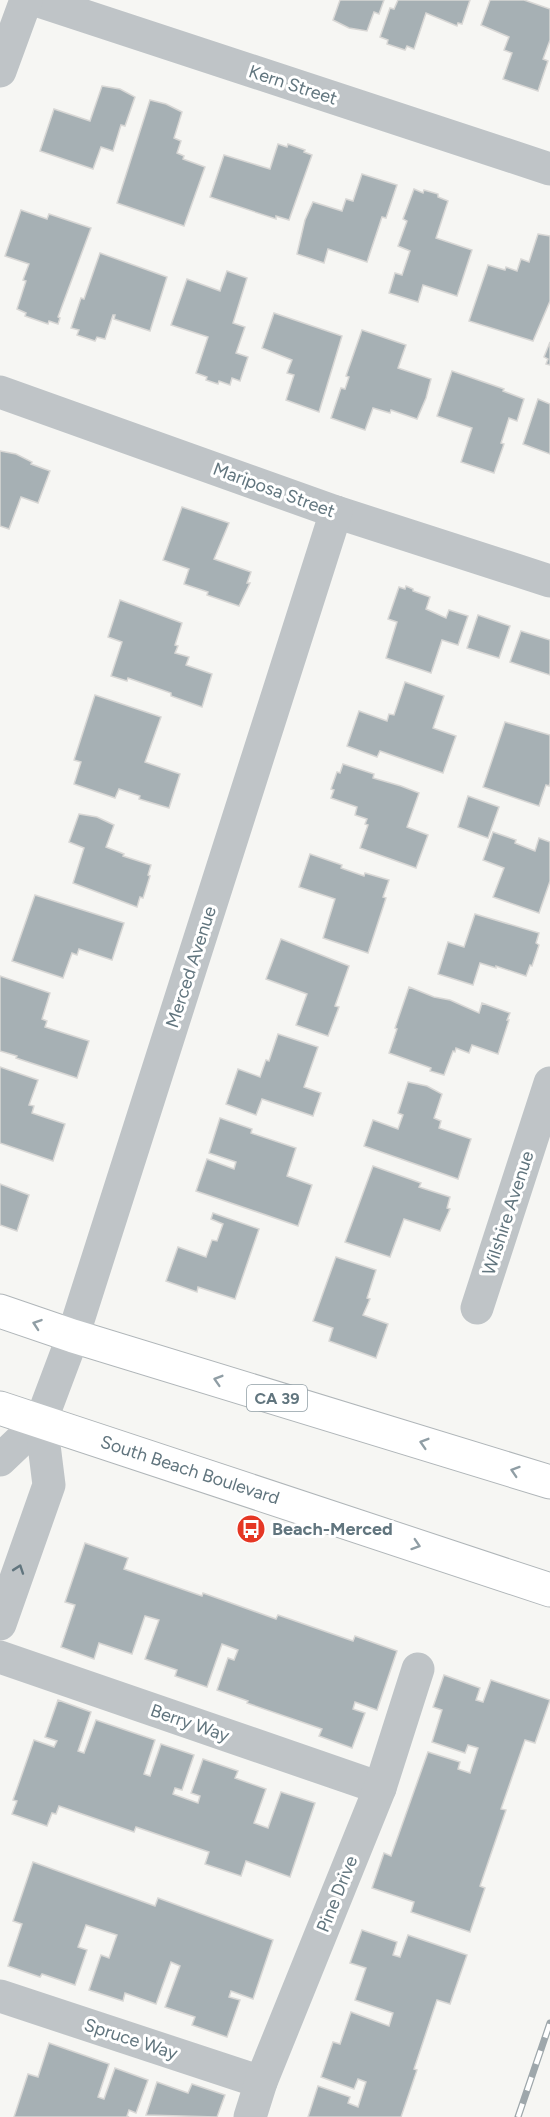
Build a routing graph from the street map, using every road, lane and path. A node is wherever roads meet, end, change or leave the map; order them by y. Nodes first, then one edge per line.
1 (26, 0) edge
2 (36, 0) edge
3 (0, 71) edge
4 (550, 170) edge
5 (0, 392) edge
6 (336, 512) junction
7 (550, 581) edge
8 (550, 1083) edge
9 (477, 1308) dead end
10 (0, 1311) edge
11 (73, 1336) junction
12 (0, 1408) edge
13 (41, 1421) junction
14 (0, 1460) edge
15 (550, 1482) edge
16 (550, 1590) edge
17 (0, 1624) edge
18 (0, 1658) edge
19 (418, 1669) dead end
20 (380, 1788) junction
21 (0, 1996) edge
22 (261, 2082) junction
23 (250, 2117) edge

1 - 3 street
2 - 4 street, Kern Street
5 - 6 street, Mariposa Street
6 - 7 street, Mariposa Street
6 - 11 street, Merced Avenue
8 - 9 street, Wilshire Avenue
11 -> 10 main road, CA 39
11 - 13 street, Merced Avenue
15 -> 11 main road, CA 39
12 - 13 main road, South Beach Boulevard
13 - 14 street, Merced Avenue
13 -> 16 main road, South Beach Boulevard
17 -> 13 street, Merced Avenue
18 - 20 street, Berry Way
19 - 20 street, Pine Drive
20 - 22 street, Pine Drive
21 - 22 street, Spruce Way
22 - 23 street, Pine Drive

